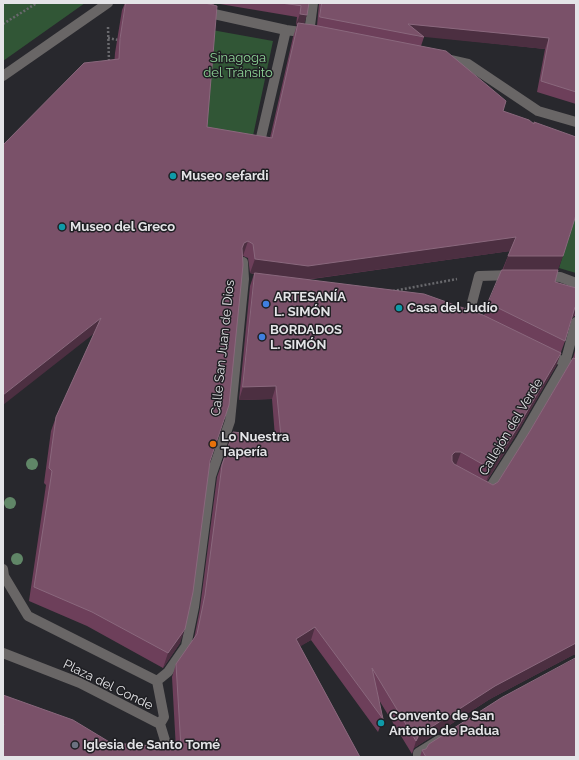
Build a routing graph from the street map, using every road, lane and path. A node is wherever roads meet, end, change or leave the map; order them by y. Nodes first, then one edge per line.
1 (37, 3) edge
2 (108, 3) edge
3 (313, 3) edge
4 (198, 10) edge
5 (3, 24) edge
6 (108, 24) dead end
7 (286, 30) junction
8 (108, 38) junction
9 (118, 40) edge
10 (437, 58) edge
11 (109, 68) edge
12 (3, 76) edge
13 (576, 122) edge
14 (259, 146) edge
15 (243, 262) edge
16 (479, 276) junction
17 (576, 283) edge
18 (392, 292) edge
19 (481, 322) edge
20 (576, 322) edge
21 (537, 350) edge
22 (565, 363) junction
23 (576, 367) edge
24 (476, 484) edge
25 (3, 569) edge
26 (3, 653) edge
27 (157, 681) junction
28 (160, 724) junction
29 (450, 733) edge
30 (170, 757) edge
31 (418, 757) edge

1 - 5 path
2 - 12 street
3 - 7 street
4 - 7 street
6 - 8 path
7 - 14 street
8 - 9 path
8 - 11 path
10 - 13 street
15 - 27 street, Calle San Juan de Dios
16 - 17 street
16 - 18 path
16 - 19 street
20 - 22 street
21 - 22 street
22 - 23 street
22 - 24 street, Callejón del Verde
25 - 27 street
26 - 28 street, Plaza del Conde
27 - 28 street, Plaza del Conde
28 - 30 street
29 - 31 street

